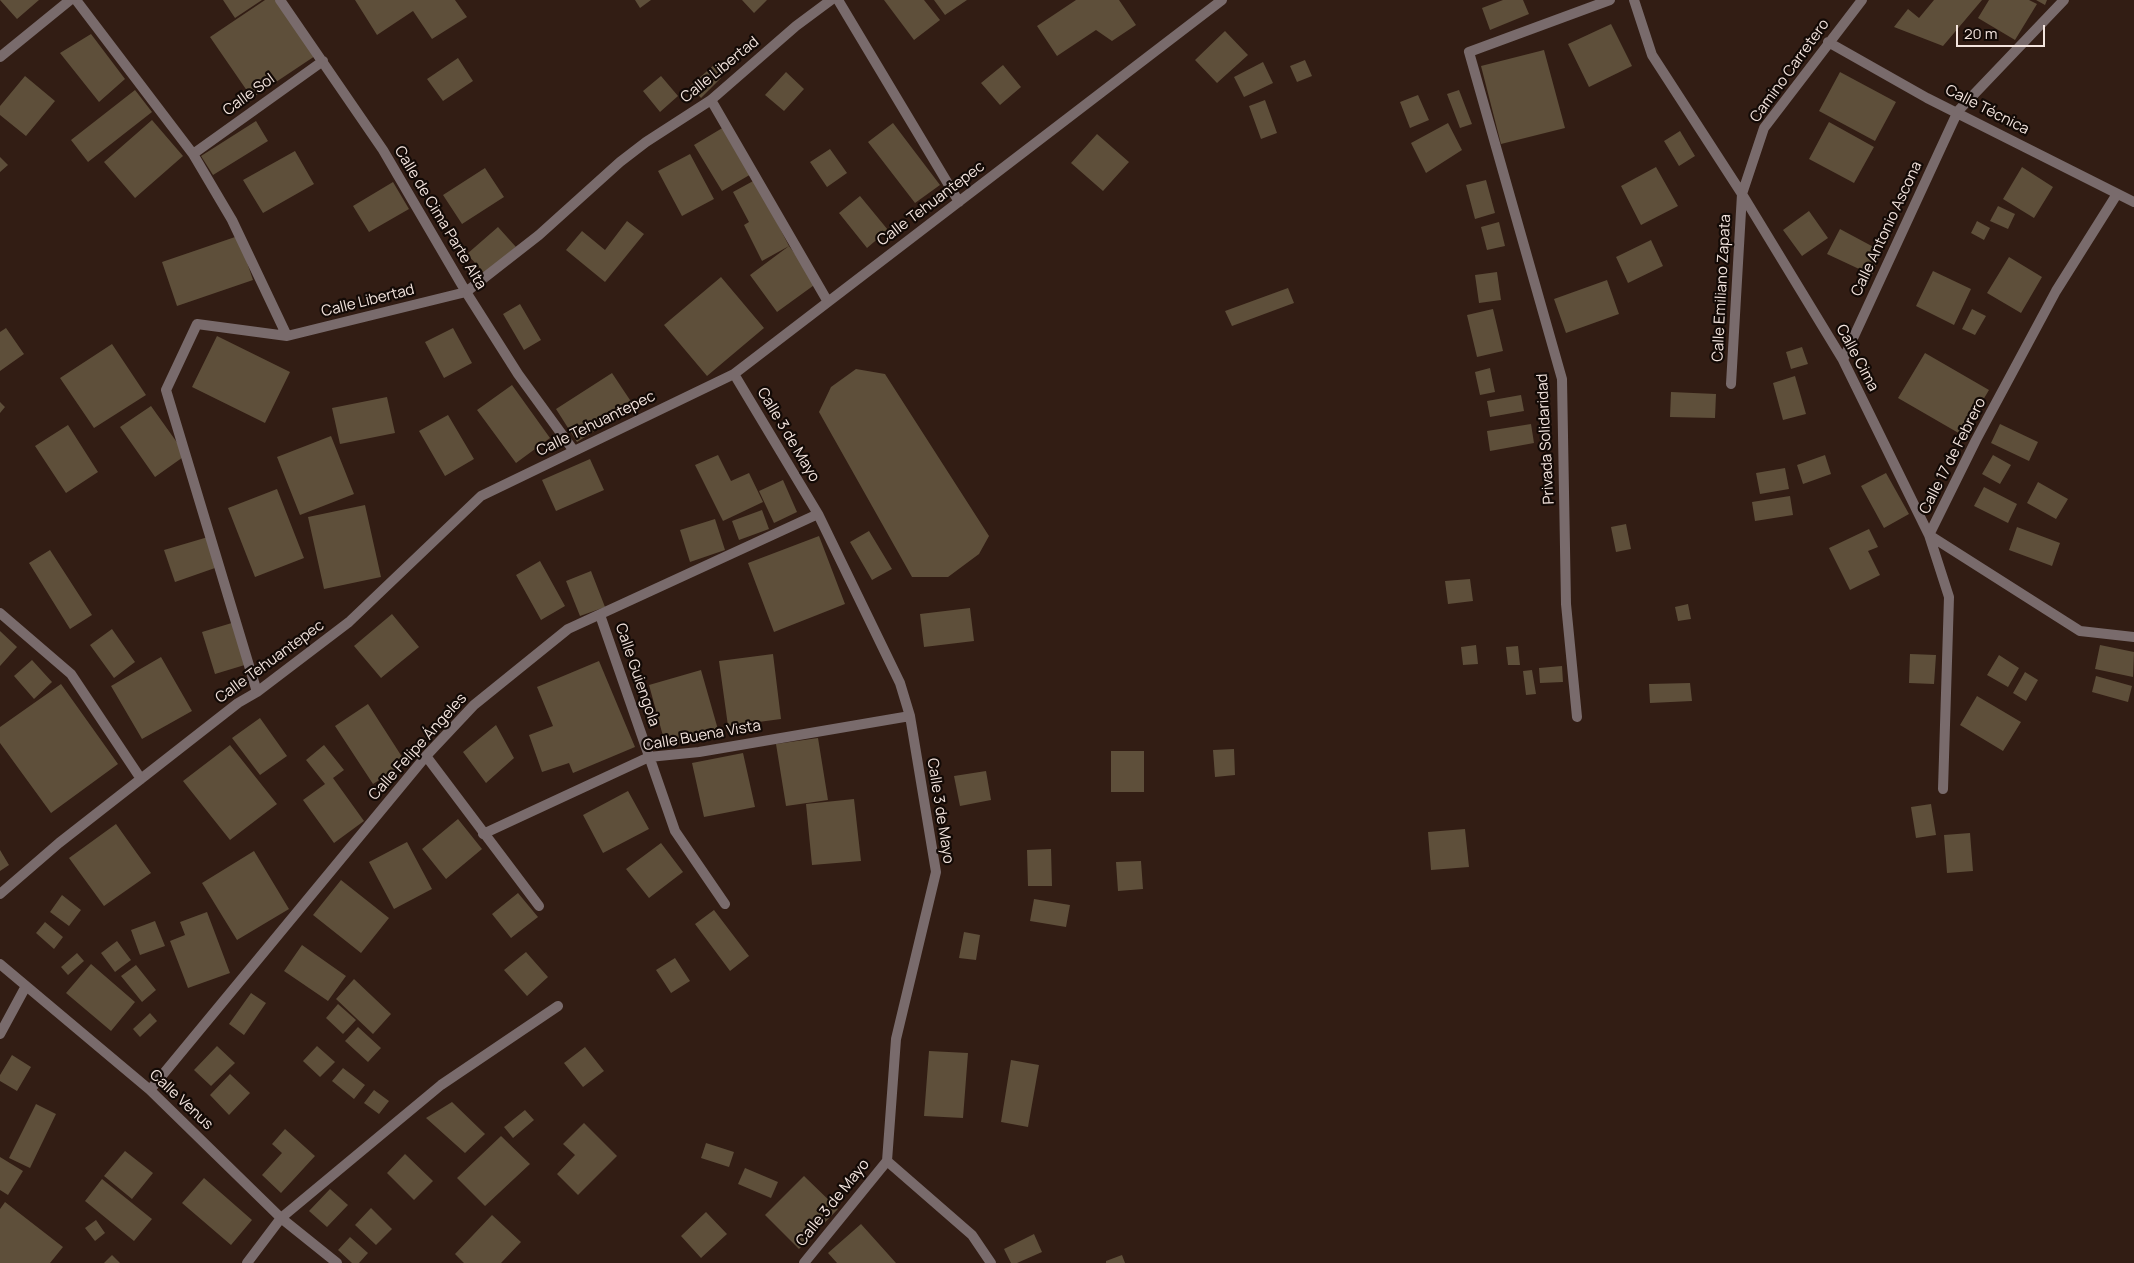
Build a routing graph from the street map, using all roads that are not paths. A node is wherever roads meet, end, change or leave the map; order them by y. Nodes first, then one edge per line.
1 (70, 0) edge
2 (76, 0) edge
3 (280, 0) edge
4 (831, 0) edge
5 (838, 0) edge
6 (1222, 0) edge
7 (1610, 0) edge
8 (1634, 0) edge
9 (1862, 0) edge
10 (2064, 0) edge
11 (1828, 42) junction
12 (0, 57) edge
13 (323, 60) junction
14 (711, 100) junction
15 (1958, 111) junction
16 (192, 154) junction
17 (1742, 194) junction
18 (2117, 194) junction
19 (959, 202) junction
20 (2134, 202) edge
21 (466, 292) junction
22 (828, 302) junction
23 (287, 336) junction
24 (1843, 360) junction
25 (734, 374) junction
26 (1731, 384) dead end
27 (574, 451) junction
28 (818, 514) junction
29 (1929, 535) junction
30 (0, 613) edge
31 (600, 615) junction
32 (2134, 637) edge
33 (257, 692) junction
34 (910, 716) junction
35 (1577, 716) dead end
36 (426, 756) junction
37 (649, 757) junction
38 (141, 779) junction
39 (1943, 789) dead end
40 (483, 834) junction
41 (0, 894) edge
42 (725, 904) dead end
43 (539, 906) dead end
44 (0, 964) edge
45 (26, 986) junction
46 (558, 1006) dead end
47 (0, 1034) edge
48 (150, 1090) junction
49 (887, 1161) junction
50 (281, 1218) junction
51 (808, 1262) edge
52 (247, 1263) edge
53 (337, 1263) edge
54 (990, 1263) edge

1 - 12 street
2 - 16 street
3 - 13 street, Calle de Cima Parte Alta
4 - 14 street, Calle Libertad
5 - 19 street
6 - 19 street, Calle Tehuantepec
7 - 35 street, Privada Solidaridad
8 - 17 street, Calle Cima
9 - 11 street, Camino Carretero
10 - 15 street
11 - 15 street, Calle Técnica
11 - 17 street, Camino Carretero
13 - 16 street, Calle Sol
13 - 21 street, Calle de Cima Parte Alta
14 - 21 street, Calle Libertad
14 - 22 street
15 - 18 street, Calle Técnica
15 - 24 street, Calle Antonio Ascona
16 - 23 street
17 - 24 street, Calle Cima
17 - 26 street, Calle Emiliano Zapata
18 - 20 street, Calle Técnica
18 - 29 street, Calle 17 de Febrero
19 - 22 street, Calle Tehuantepec
21 - 23 street, Calle Libertad
21 - 27 street, Calle de Cima Parte Alta
22 - 25 street, Calle Tehuantepec
23 - 33 street, Calle Libertad
24 - 29 street, Calle Cima
25 - 27 street, Calle Tehuantepec
25 - 28 street, Calle 3 de Mayo
27 - 33 street, Calle Tehuantepec
28 - 31 street, Calle Felipe Ángeles
28 - 34 street, Calle 3 de Mayo
29 - 32 street
29 - 39 street, Calle 17 de Febrero
30 - 38 street
31 - 36 street, Calle Felipe Ángeles
31 - 37 street, Calle Guiengola
33 - 38 street, Calle Tehuantepec
34 - 37 street, Calle Buena Vista
34 - 49 street, Calle 3 de Mayo
36 - 40 street
36 - 48 street, Calle Felipe Ángeles
37 - 40 street, Calle Buena Vista
37 - 42 street, Calle Guiengola
38 - 41 street, Calle Tehuantepec
40 - 43 street
44 - 45 street, Calle Venus
45 - 47 street
45 - 48 street, Calle Venus
46 - 50 street
48 - 50 street, Calle Venus
49 - 51 street, Calle 3 de Mayo
49 - 54 street
50 - 52 street
50 - 53 street, Calle Venus

